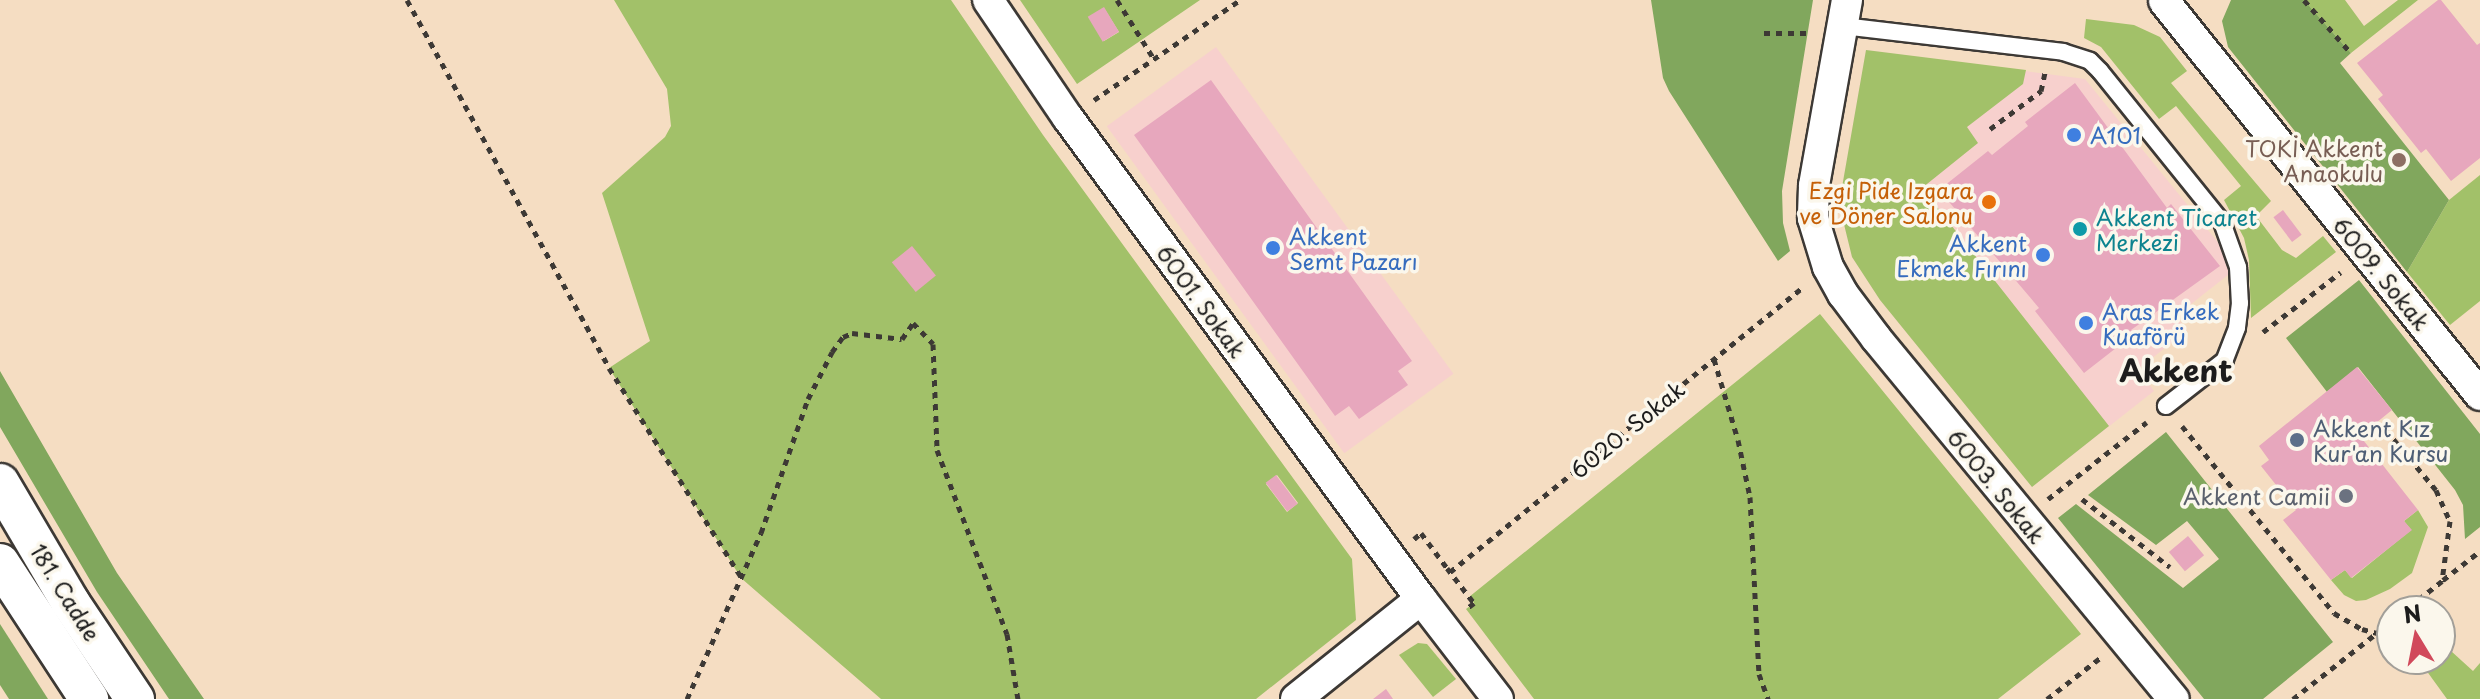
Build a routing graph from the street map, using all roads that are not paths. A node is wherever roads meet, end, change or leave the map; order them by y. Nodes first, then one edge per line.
1 (988, 0) edge
2 (2158, 0) edge
3 (2164, 0) edge
4 (1845, 13) edge
5 (2480, 395) edge
6 (2166, 406) road end
7 (0, 483) edge
8 (0, 563) edge
9 (1421, 599) junction
10 (89, 699) edge
11 (135, 699) edge
12 (1296, 699) edge
13 (1498, 699) edge
14 (2174, 699) edge

1 - 9 street, 6001. Sokak
2 - 3 street
3 - 5 street, 6009. Sokak
4 - 6 lane
4 - 14 street, 6003. Sokak
7 - 11 street, 181. Cadde
8 - 10 street, 181. Cadde
9 - 12 street
9 - 13 street, 6001. Sokak

